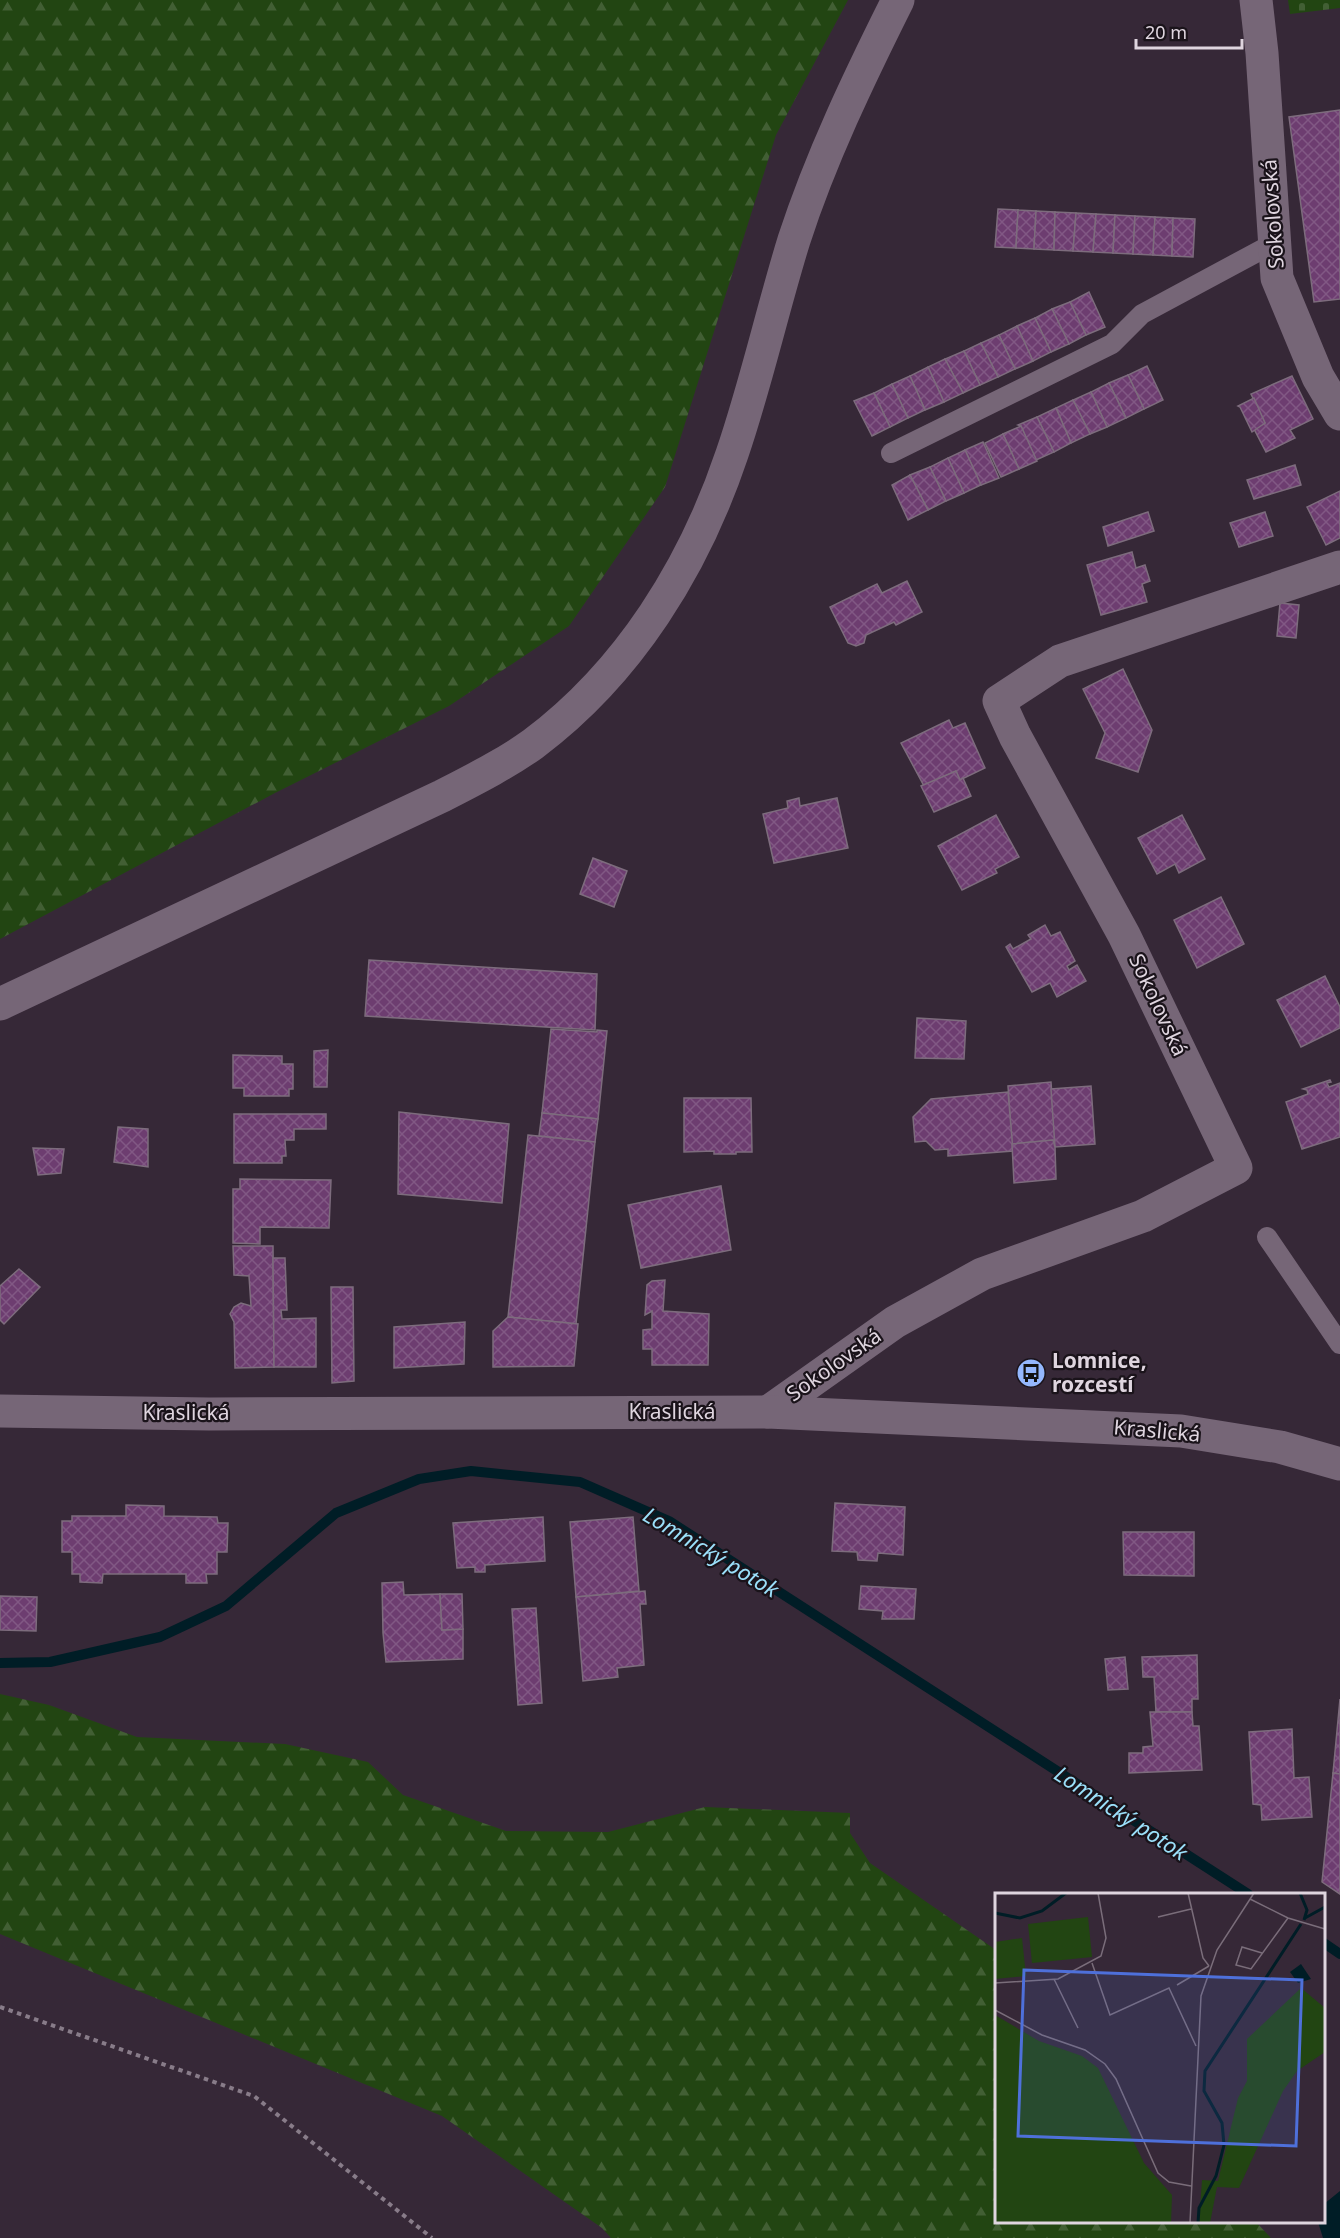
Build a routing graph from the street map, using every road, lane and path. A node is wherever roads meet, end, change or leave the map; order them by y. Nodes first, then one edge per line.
1 (898, 0) edge
2 (1256, 0) edge
3 (1274, 243) junction
4 (1340, 414) edge
5 (891, 453) dead end
6 (1340, 567) edge
7 (0, 1004) edge
8 (1267, 1237) dead end
9 (1340, 1344) edge
10 (0, 1411) edge
11 (768, 1412) junction
12 (1340, 1464) edge
13 (0, 2007) edge
14 (432, 2238) edge

1 - 7 street
2 - 3 street, Sokolovská
3 - 4 street, Sokolovská
3 - 5 lane
6 - 11 street, Sokolovská
8 - 9 lane
10 - 11 street, Kraslická
11 - 12 street, Kraslická
13 - 14 path

